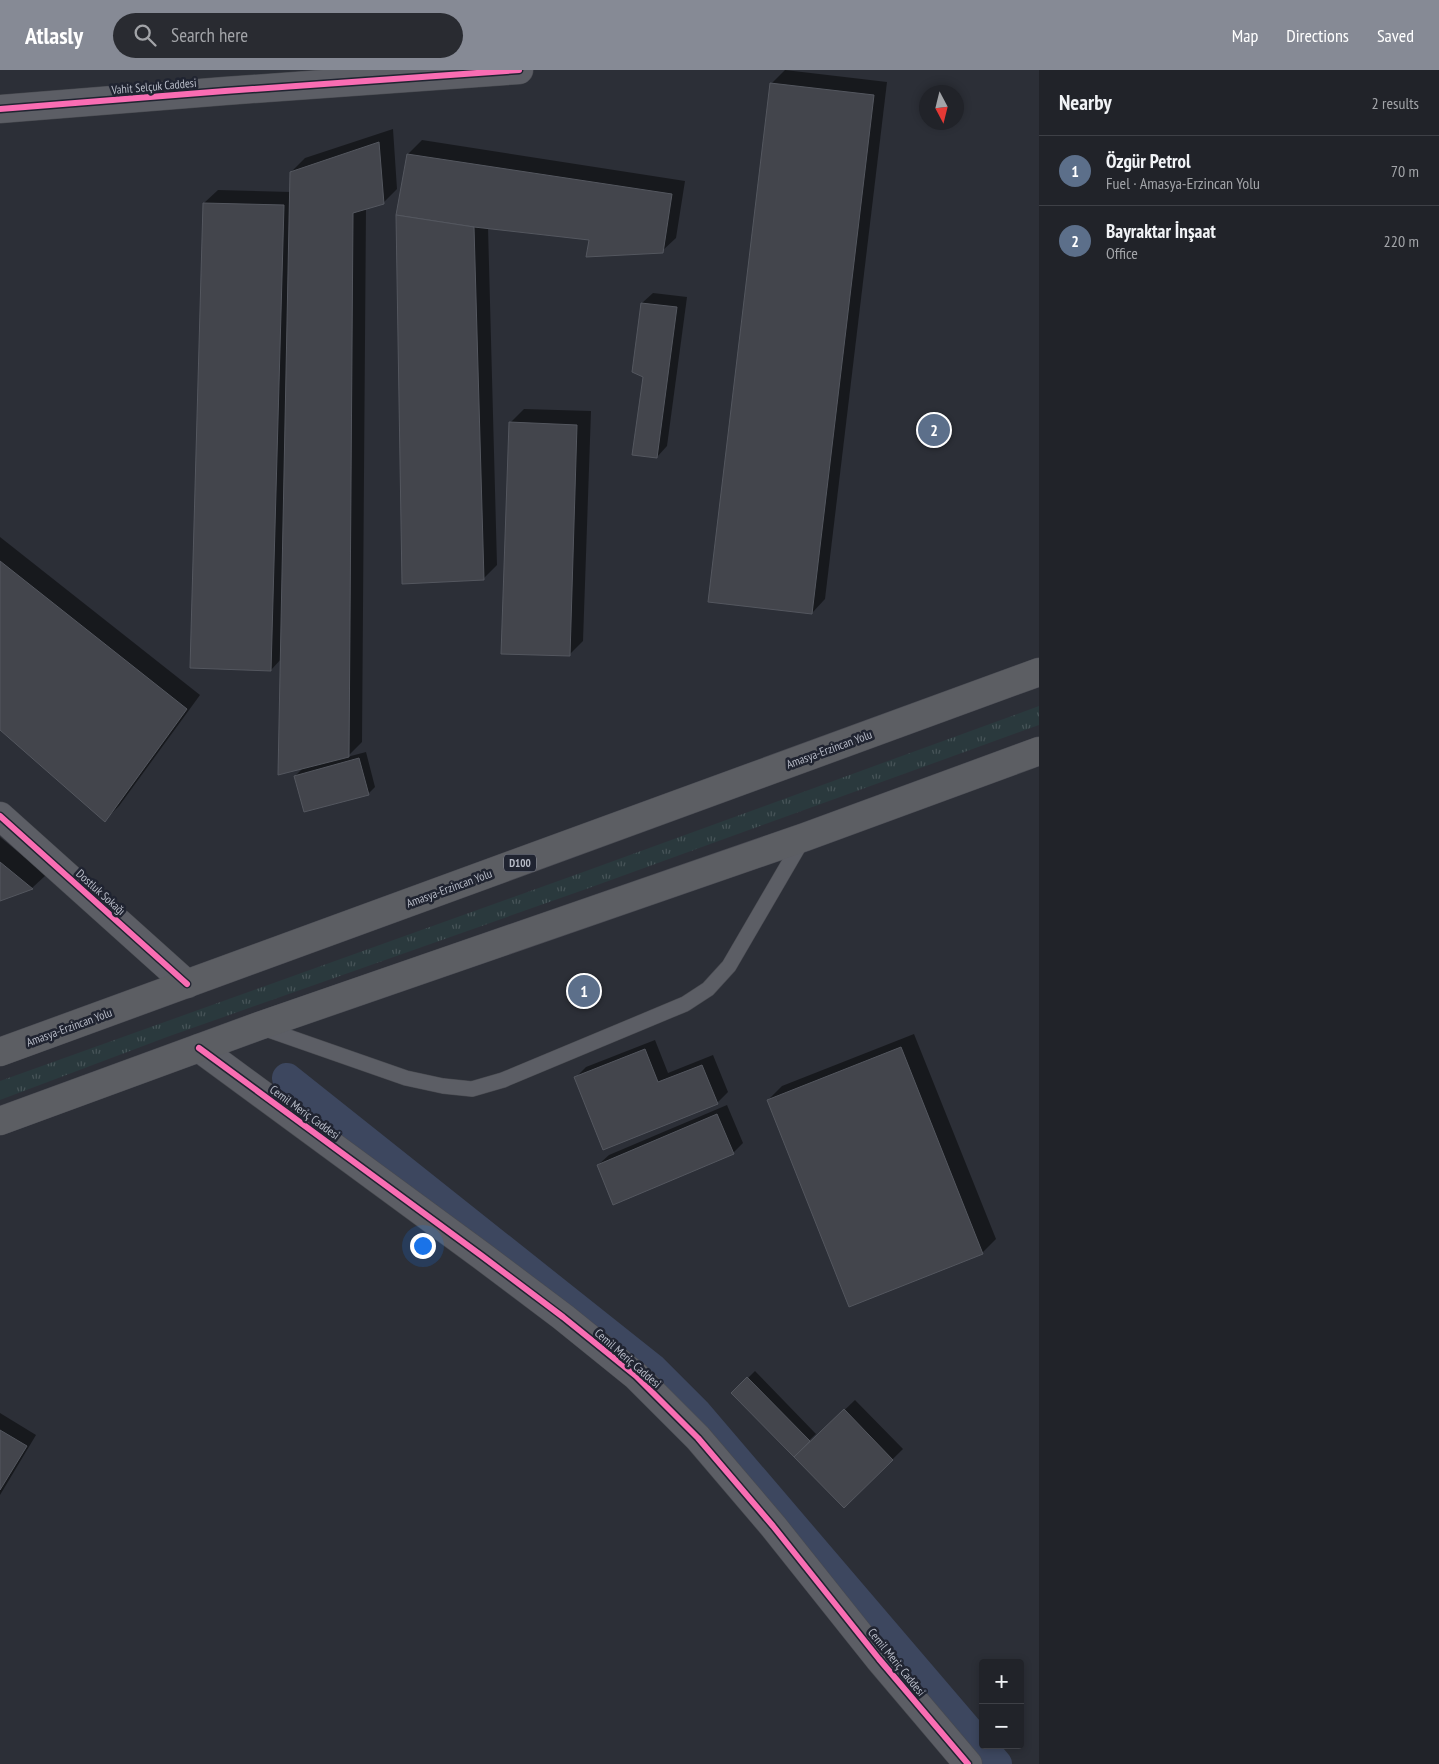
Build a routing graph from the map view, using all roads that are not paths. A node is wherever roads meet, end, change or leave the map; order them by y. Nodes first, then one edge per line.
1 (519, 70) edge
2 (0, 110) edge
3 (1039, 672) edge
4 (1039, 751) edge
5 (0, 816) edge
6 (805, 837) junction
7 (188, 984) junction
8 (259, 1026) junction
9 (199, 1048) junction
10 (0, 1052) edge
11 (0, 1121) edge
12 (968, 1764) edge

1 - 2 street, Vahit Selçuk Caddesi
3 - 7 highway, Amasya-Erzincan Yolu / D100
4 - 6 highway
5 - 7 street, Dostluk Sokağı
6 - 8 highway
6 - 8 lane
7 - 10 highway, Amasya-Erzincan Yolu / D100
8 - 9 highway
9 - 11 highway
9 - 12 street, Cemil Meriç Caddesi

